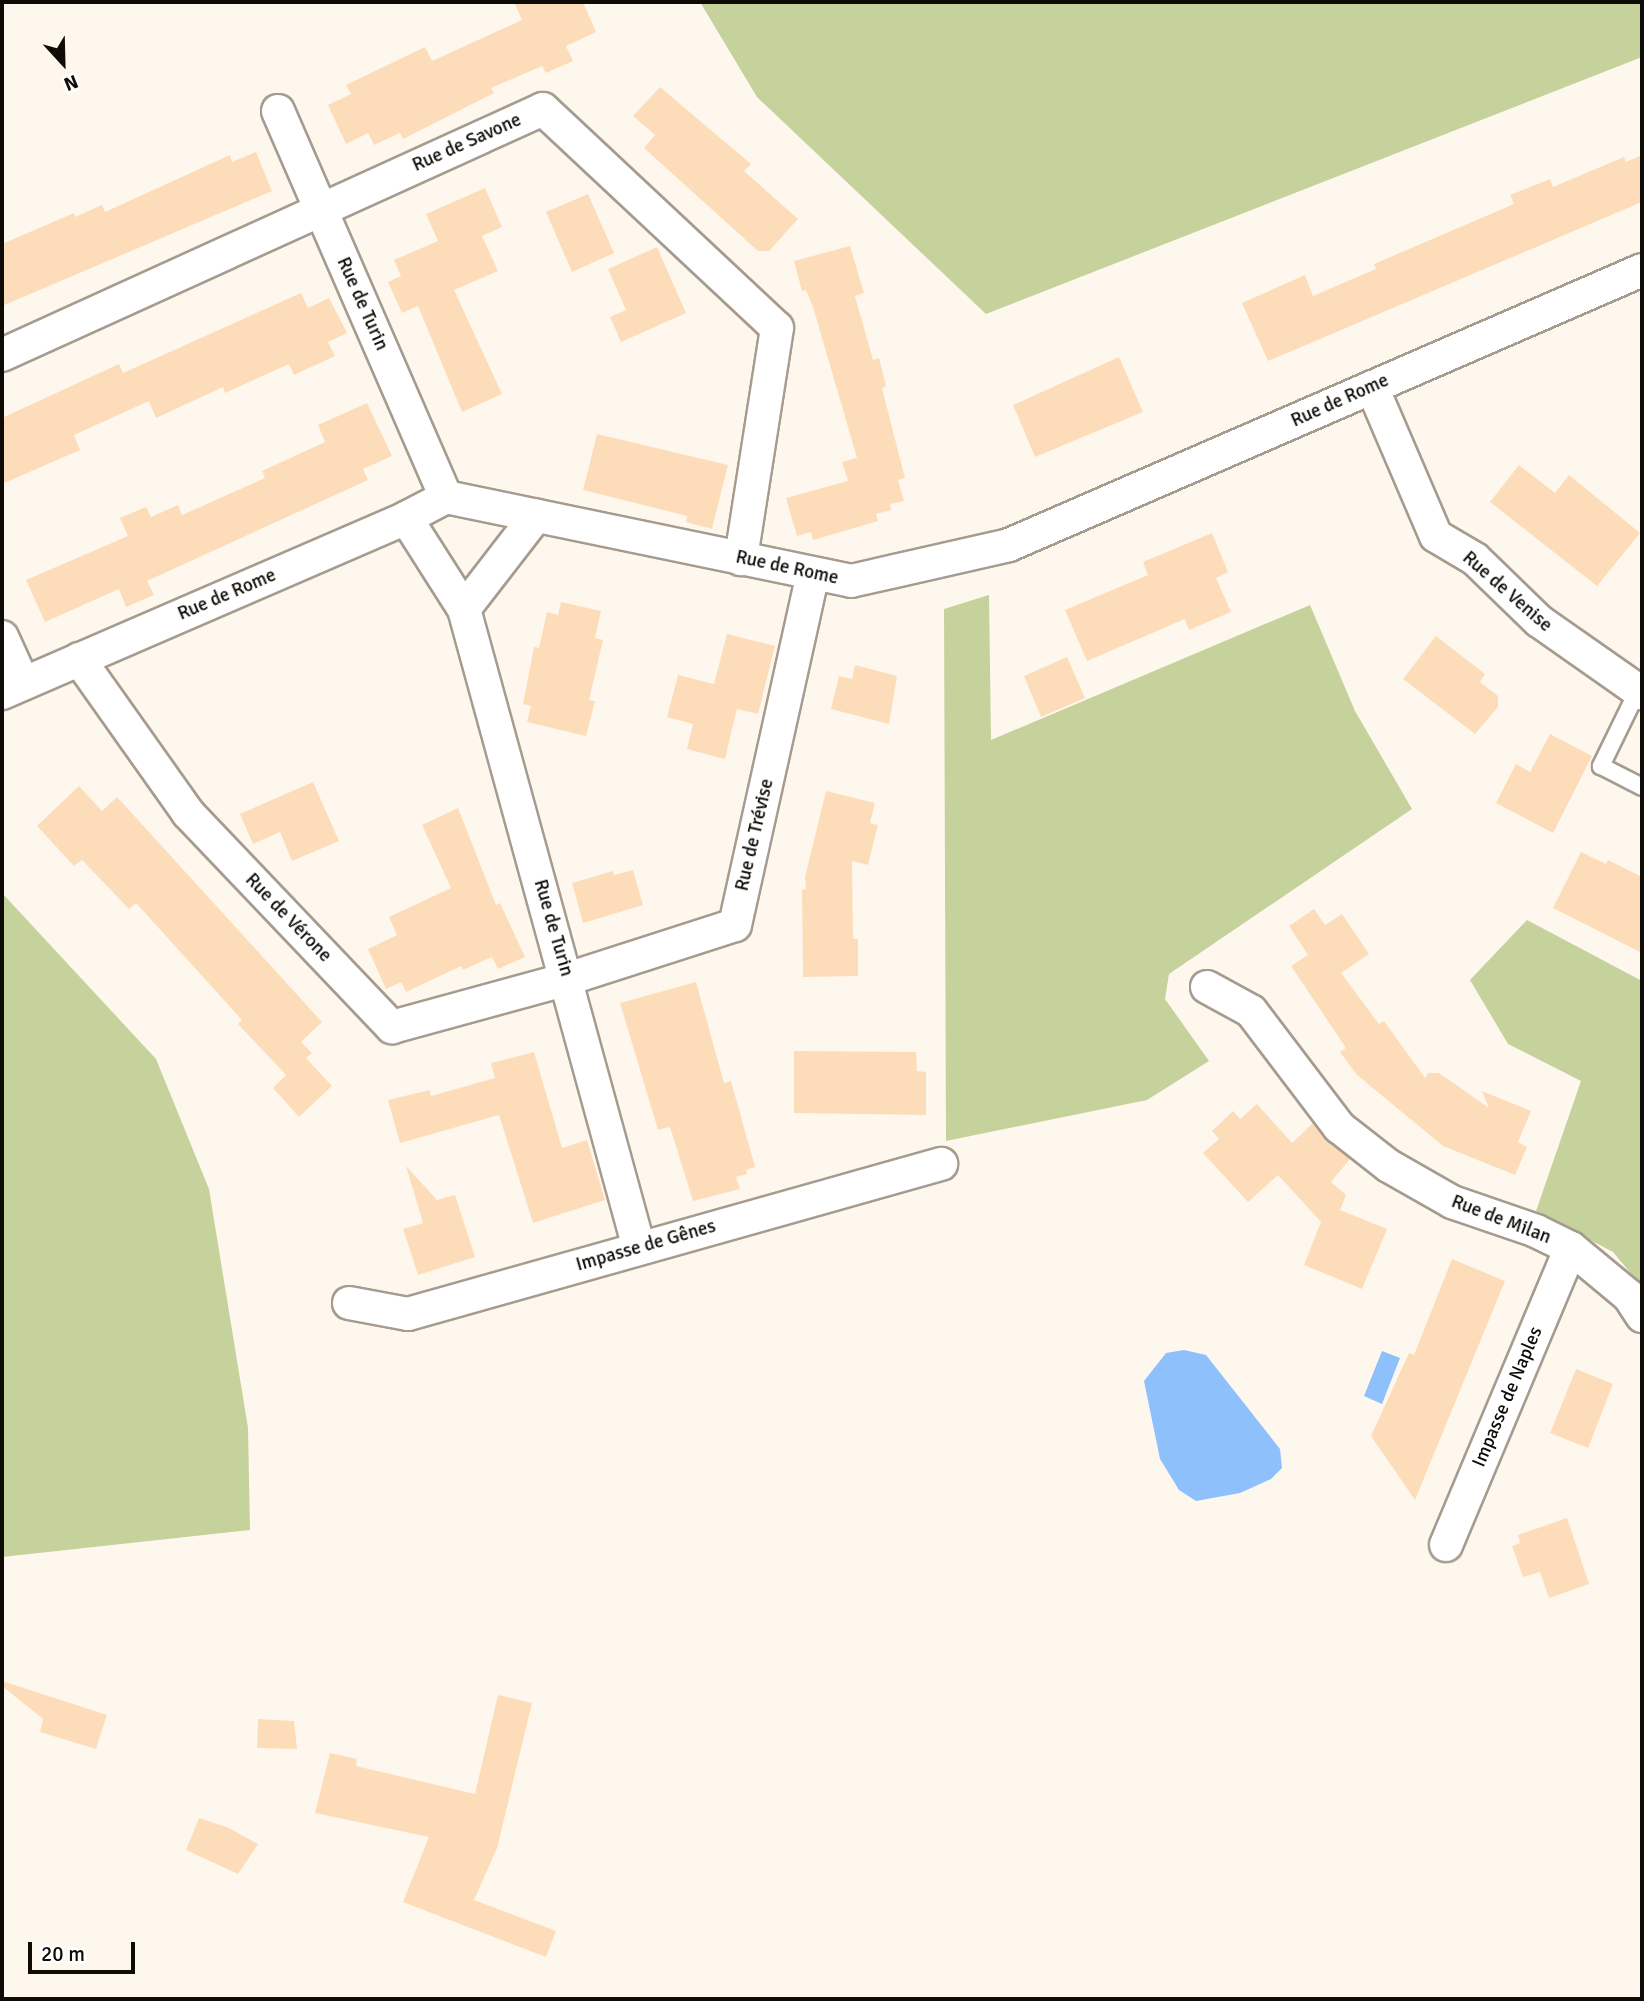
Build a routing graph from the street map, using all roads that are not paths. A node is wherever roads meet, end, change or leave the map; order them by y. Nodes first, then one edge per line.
1 (278, 111) dead end
2 (321, 210) junction
3 (1642, 270) edge
4 (2, 355) edge
5 (1373, 387) junction
6 (446, 497) junction
7 (536, 516) junction
8 (406, 518) junction
9 (741, 559) junction
10 (813, 574) junction
11 (464, 609) junction
12 (2, 637) edge
13 (79, 659) junction
14 (13, 688) edge
15 (1640, 692) edge
16 (1642, 787) edge
17 (567, 979) junction
18 (1207, 987) dead end
19 (941, 1164) dead end
20 (639, 1248) junction
21 (1571, 1248) junction
22 (349, 1303) dead end
23 (1642, 1316) edge
24 (1446, 1545) dead end

1 - 2 street, Rue de Turin
2 - 4 street, Rue de Savone
2 - 6 street, Rue de Turin
2 - 9 street, Rue de Savone
3 - 5 street, Rue de Rome
5 - 10 street, Rue de Rome
5 - 15 street, Rue de Venise
6 - 7 street, Rue de Rome
6 - 8 street, Rue de Rome
7 - 9 street, Rue de Rome
7 - 11 street
8 - 11 street, Rue de Turin
8 - 13 street, Rue de Rome
9 - 10 street, Rue de Rome
10 - 17 street, Rue de Trévise
11 - 17 street, Rue de Turin
12 - 14 street
13 - 14 street, Rue de Rome
13 - 17 street, Rue de Vérone
15 - 16 lane
17 - 20 street, Rue de Turin
18 - 21 street, Rue de Milan
19 - 20 street, Impasse de Gênes
20 - 22 street, Impasse de Gênes
21 - 23 street, Rue de Milan
21 - 24 street, Impasse de Naples

